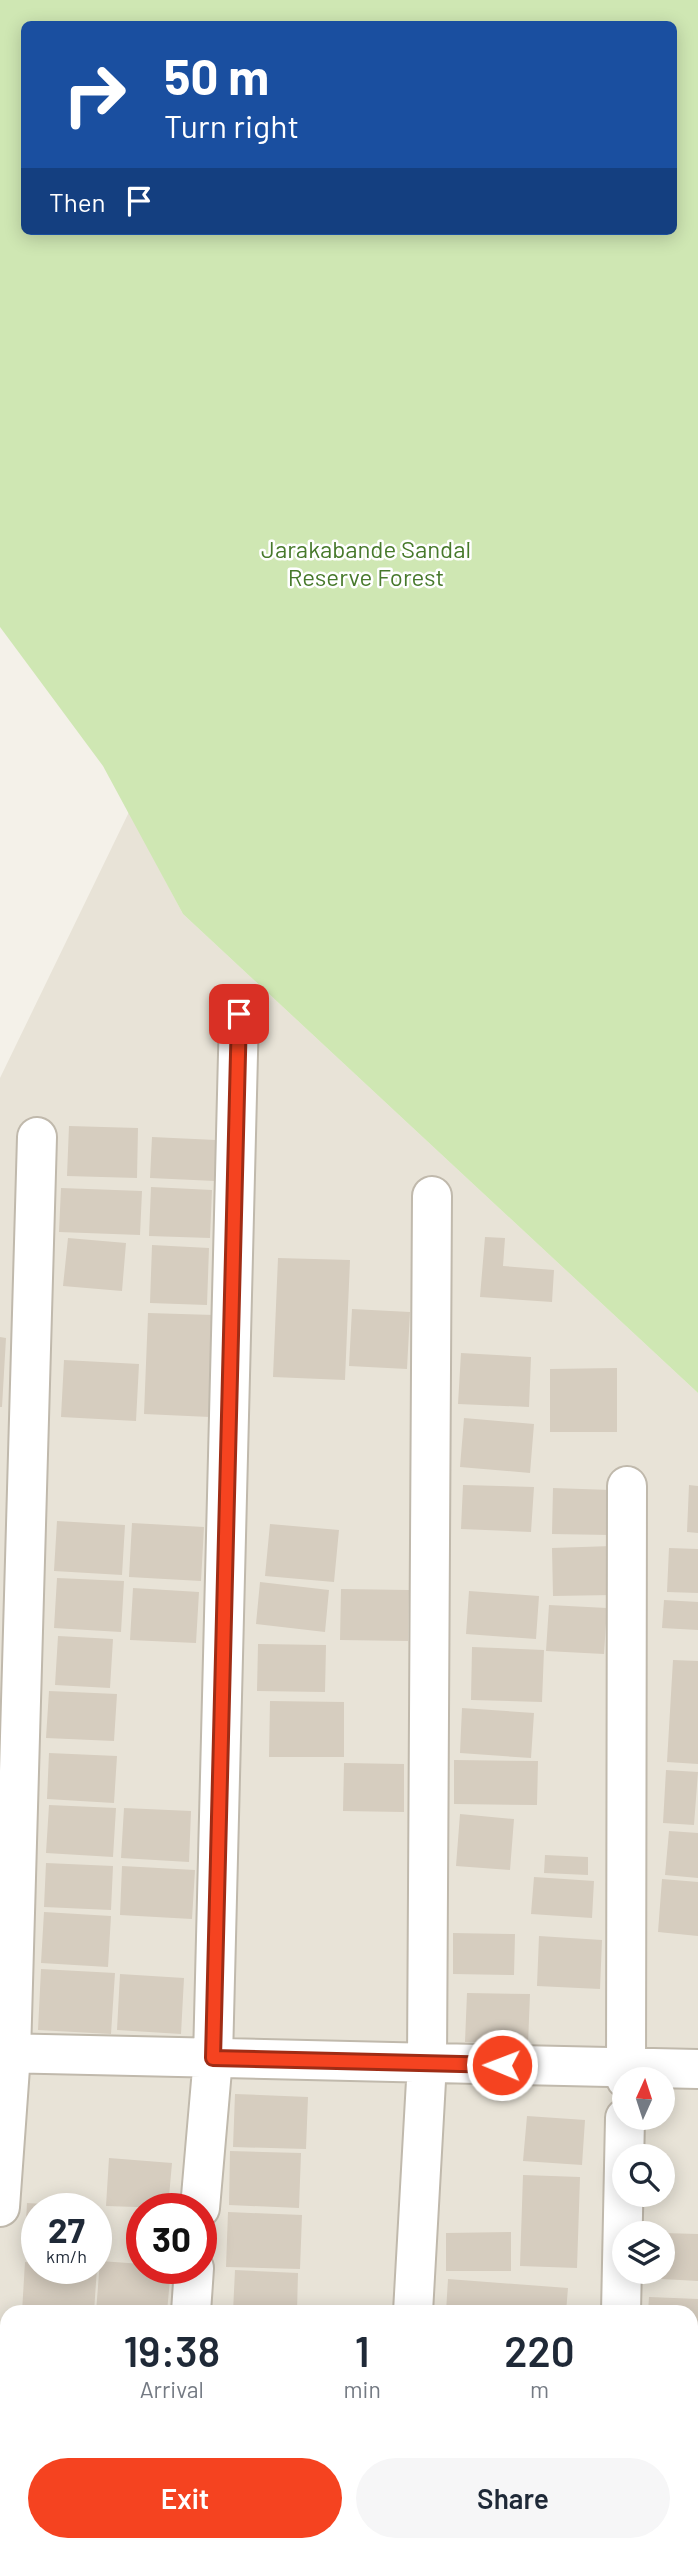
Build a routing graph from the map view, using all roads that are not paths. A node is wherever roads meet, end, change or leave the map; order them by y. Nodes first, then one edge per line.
1 (239, 1014) dead end
2 (37, 1138) dead end
3 (432, 1196) dead end
4 (627, 1486) dead end
5 (5, 2053) edge
6 (213, 2058) junction
7 (427, 2063) junction
8 (626, 2067) edge
9 (698, 2069) edge
10 (676, 2070) edge
11 (612, 2072) edge
12 (625, 2130) edge
13 (201, 2193) edge
14 (0, 2207) edge
15 (193, 2284) edge
16 (191, 2305) edge
17 (413, 2305) edge
18 (621, 2305) edge

1 - 6 street
2 - 5 street
3 - 7 street
4 - 8 street
5 - 6 street
5 - 14 street
6 - 7 street
6 - 13 street
7 - 11 street
7 - 17 street
9 - 10 street
12 - 18 street
15 - 16 street

